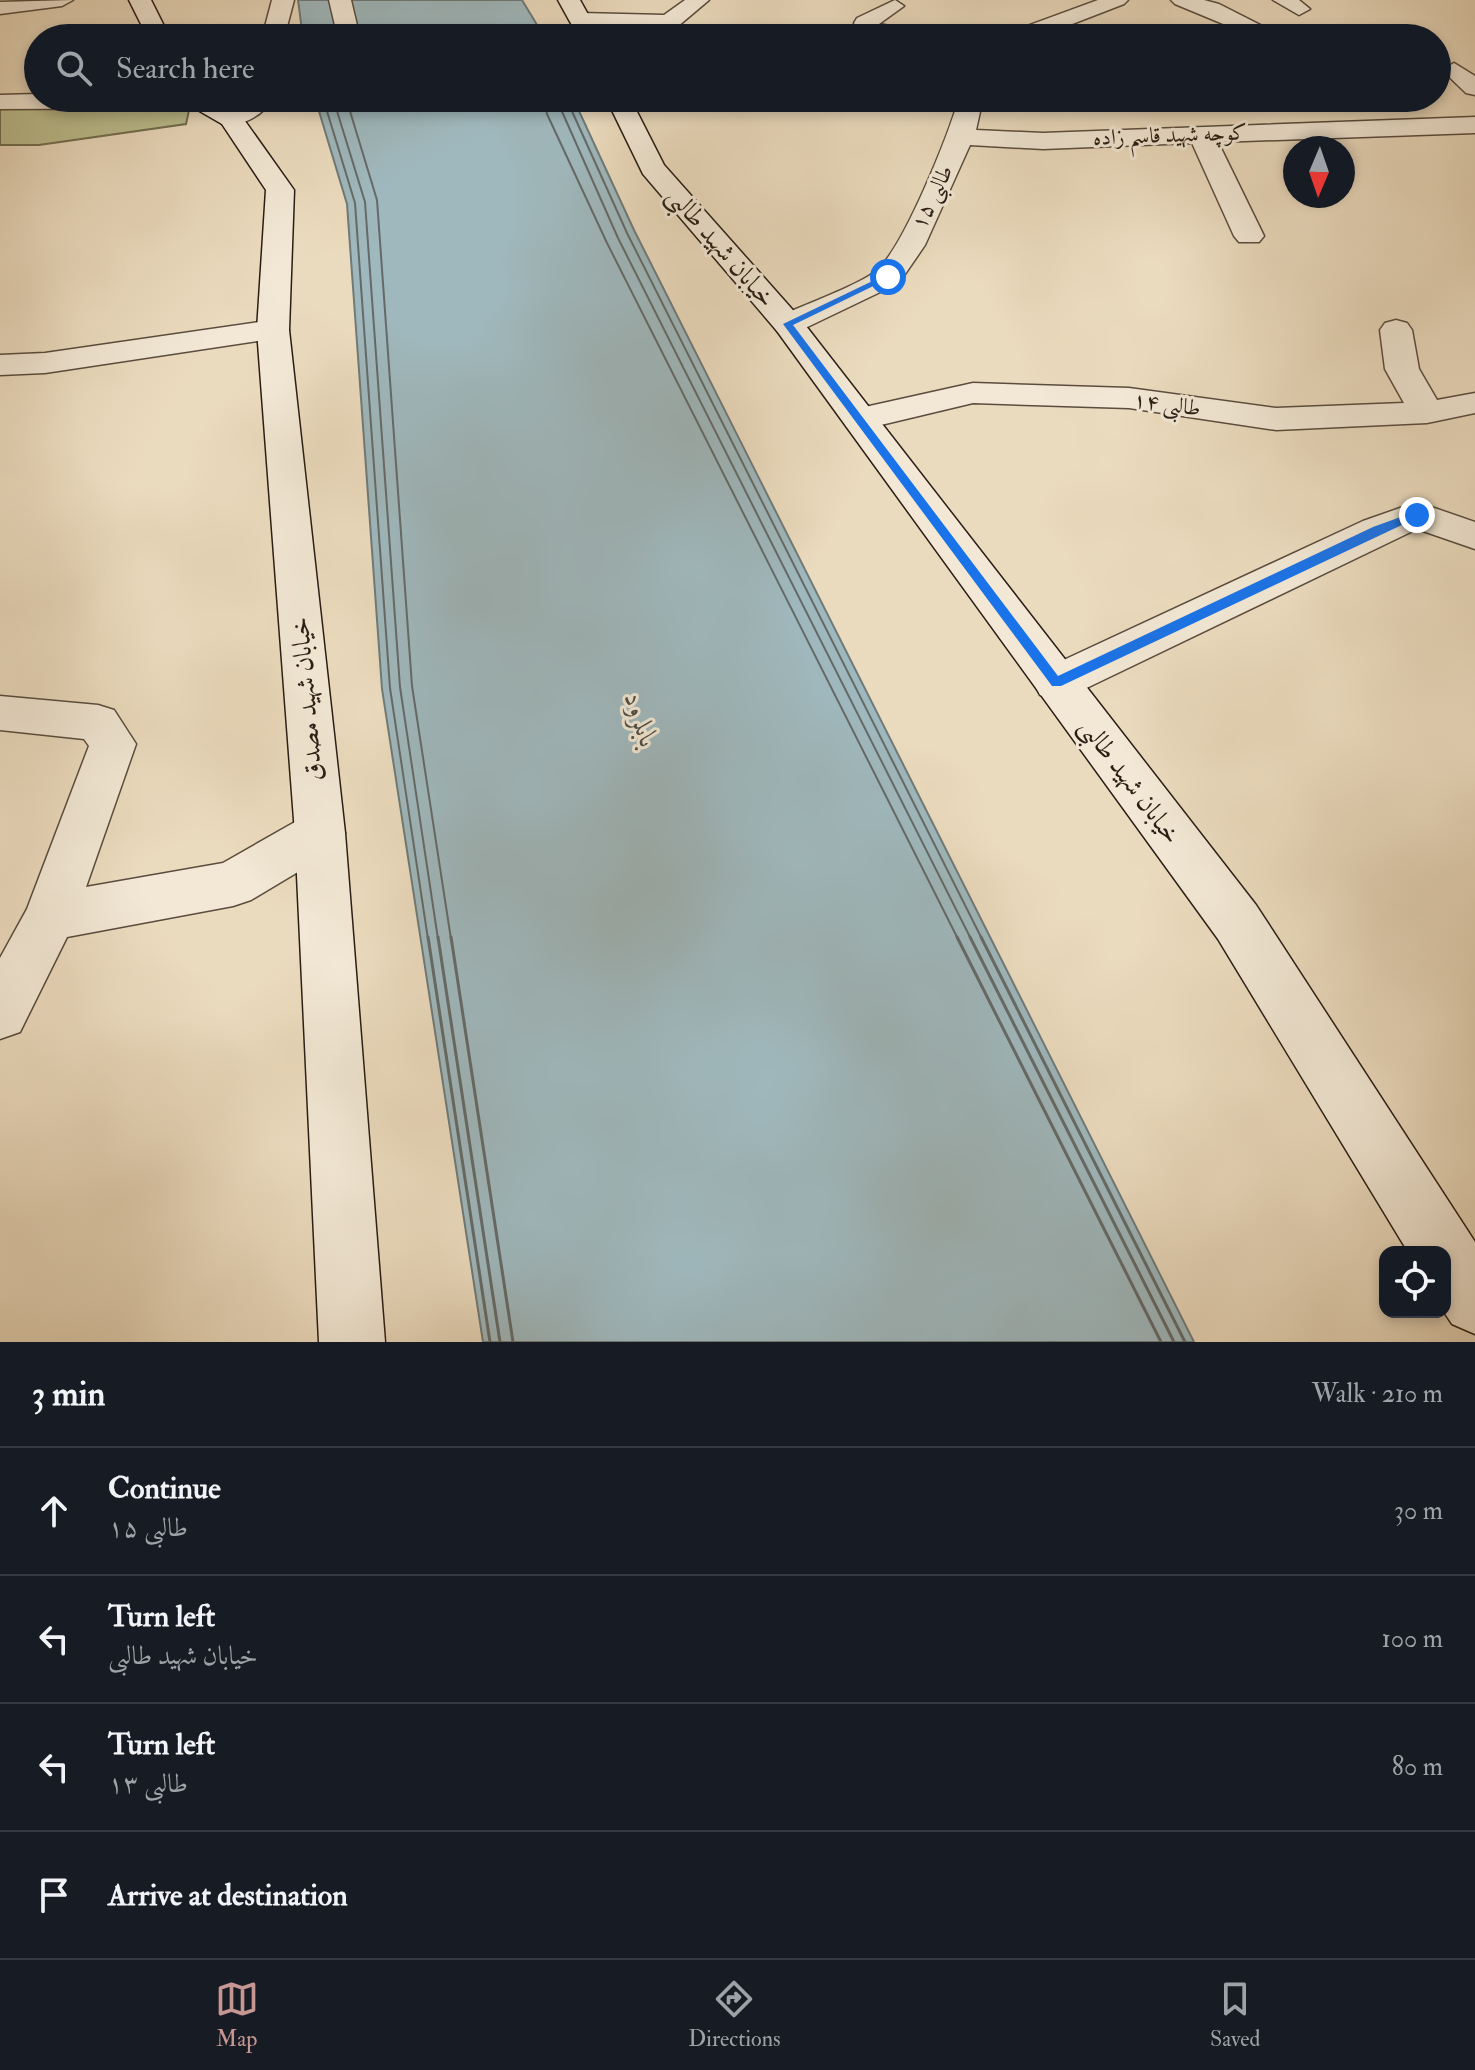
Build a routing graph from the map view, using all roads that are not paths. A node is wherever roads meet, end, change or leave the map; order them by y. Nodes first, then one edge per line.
1 (62, 0) edge
2 (140, 0) edge
3 (283, 0) edge
4 (340, 0) edge
5 (569, 0) edge
6 (698, 0) edge
7 (1117, 0) edge
8 (1182, 0) edge
9 (893, 6) dead end
10 (0, 8) edge
11 (152, 24) edge
12 (277, 24) edge
13 (346, 24) edge
14 (582, 24) edge
15 (645, 24) edge
16 (866, 24) edge
17 (1053, 24) edge
18 (1245, 24) edge
19 (1454, 70) dead end
20 (1475, 88) edge
21 (0, 102) edge
22 (24, 102) edge
23 (246, 112) edge
24 (625, 112) edge
25 (967, 112) edge
26 (1475, 125) edge
27 (1439, 126) junction
28 (1201, 134) junction
29 (961, 137) junction
30 (1475, 154) edge
31 (1249, 236) dead end
32 (788, 324) junction
33 (273, 330) junction
34 (1396, 330) dead end
35 (0, 365) edge
36 (1475, 403) edge
37 (1427, 412) junction
38 (860, 419) junction
39 (1475, 536) edge
40 (1056, 683) junction
41 (0, 713) edge
42 (320, 833) junction
43 (50, 917) junction
44 (0, 1011) edge
45 (1440, 1246) edge
46 (1451, 1264) edge
47 (1475, 1301) edge
48 (352, 1342) edge

1 - 10 street
2 - 11 street
3 - 12 street
4 - 13 street
5 - 14 street
6 - 15 street
7 - 17 street
8 - 18 street
9 - 16 street
19 - 20 street
21 - 22 street
23 - 33 street, خیابان شهید مصدق
24 - 32 street, خیابان شهید طالبی
25 - 29 street, طالبی ۱۵
26 - 27 street, کوچه شهید قاسم زاده
27 - 28 street, کوچه شهید قاسم زاده
27 - 30 street
28 - 29 street, کوچه شهید قاسم زاده
28 - 31 street
29 - 32 street, طالبی ۱۵
32 - 38 street, خیابان شهید طالبی
33 - 35 street
33 - 42 street, خیابان شهید مصدق
34 - 37 street
36 - 37 street, طالبی ۱۴
37 - 38 street, طالبی ۱۴
38 - 40 street, خیابان شهید طالبی
39 - 40 street
40 - 45 street, خیابان شهید طالبی
41 - 43 street
42 - 43 street
42 - 48 street, خیابان شهید مصدق
43 - 44 street
46 - 47 street, خیابان شهید طالبی

